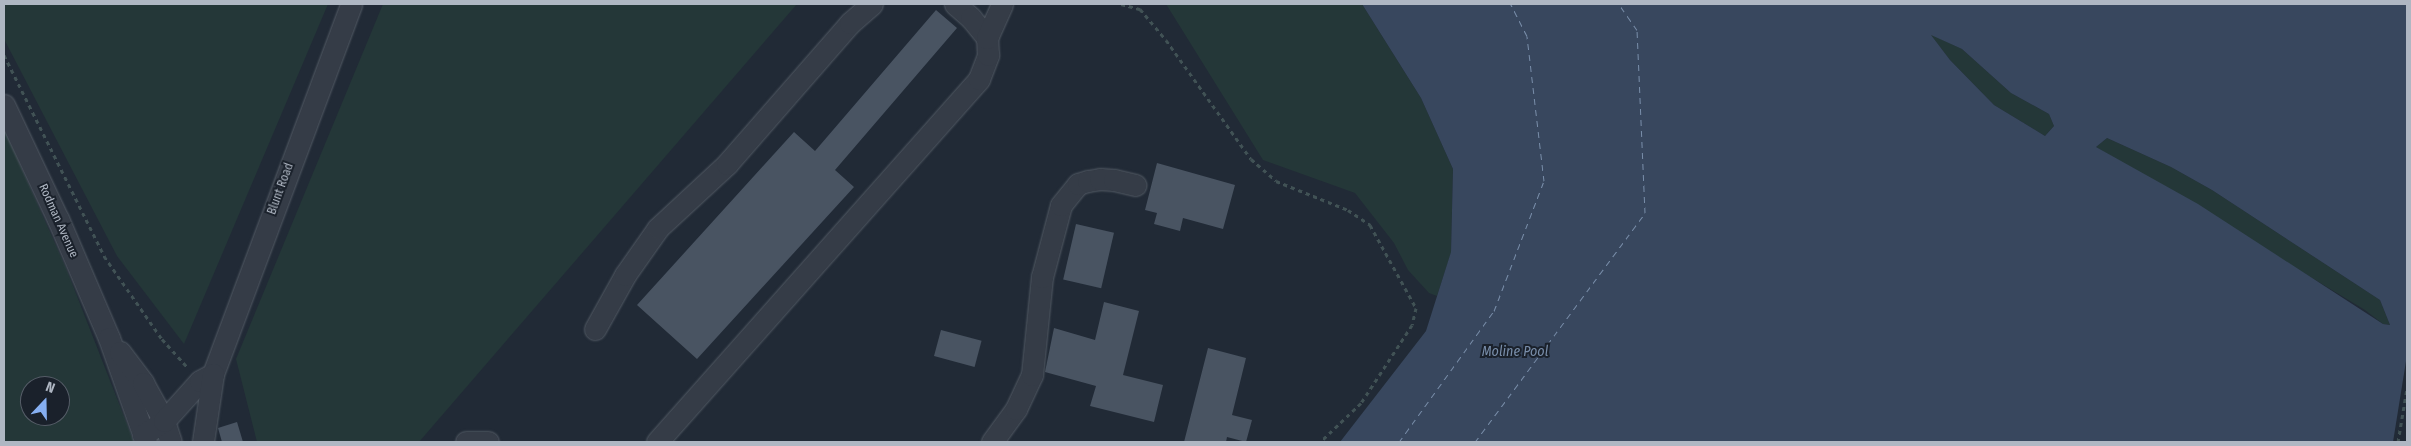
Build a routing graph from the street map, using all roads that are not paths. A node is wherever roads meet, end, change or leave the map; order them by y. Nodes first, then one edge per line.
1 (350, 4) edge
2 (872, 4) edge
3 (954, 4) edge
4 (1002, 4) edge
5 (987, 38) junction
6 (4, 106) edge
7 (1135, 186) dead end
8 (595, 329) dead end
9 (109, 338) junction
10 (202, 382) junction
11 (143, 383) junction
12 (164, 421) junction
13 (206, 436) edge
14 (144, 438) edge
15 (171, 442) edge
16 (180, 442) edge
17 (466, 442) edge
18 (488, 442) edge
19 (657, 442) edge
20 (992, 442) edge

1 - 10 street, Blunt Road
2 - 8 street
3 - 5 street
4 - 5 street
5 - 19 street
6 - 9 street, Rodman Avenue
7 - 20 street
9 - 11 street, Rodman Avenue
9 - 14 street, Rodman Avenue
10 - 11 street
10 - 12 street, Blunt Road
10 - 13 street, Blunt Road
11 - 12 street, Rodman Avenue
12 - 14 street, Blunt Road
12 - 15 street, Rodman Avenue
12 - 16 street
17 - 18 street

